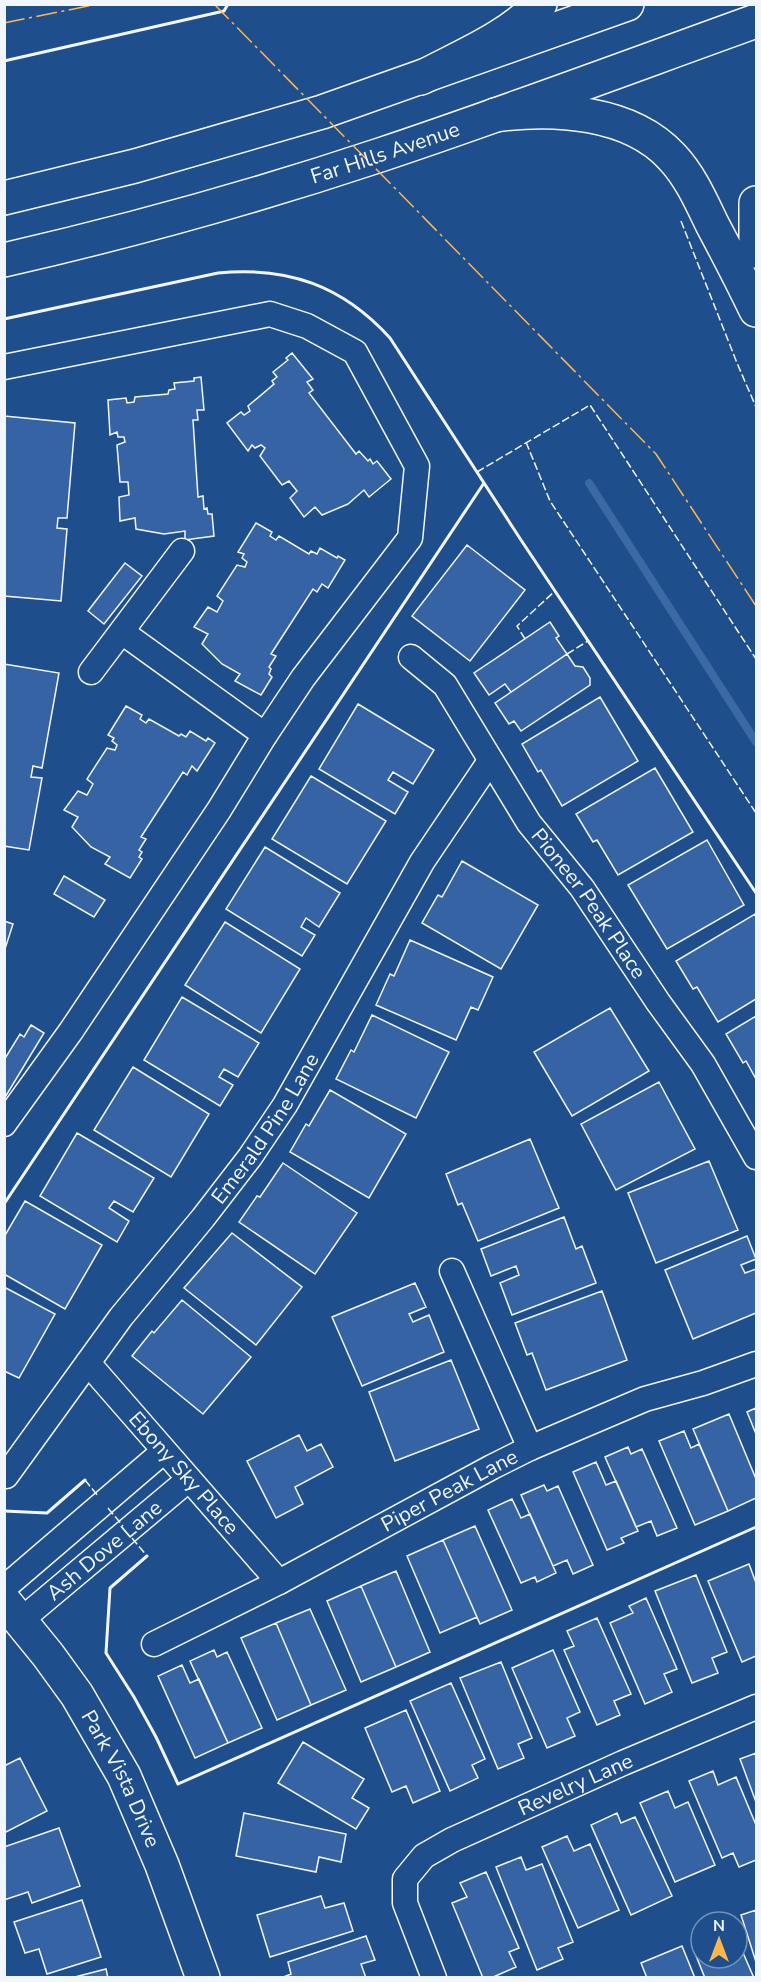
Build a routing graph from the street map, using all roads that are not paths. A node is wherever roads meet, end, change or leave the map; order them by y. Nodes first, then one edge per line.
1 (540, 4) edge
2 (627, 4) edge
3 (756, 21) edge
4 (421, 78) junction
5 (495, 115) junction
6 (4, 198) edge
7 (756, 203) edge
8 (756, 251) edge
9 (4, 260) edge
10 (756, 310) edge
11 (4, 367) edge
12 (182, 551) dead end
13 (122, 632) junction
14 (411, 657) dead end
15 (91, 672) dead end
16 (265, 735) junction
17 (490, 761) junction
18 (4, 1124) edge
19 (756, 1157) edge
20 (452, 1271) dead end
21 (88, 1363) junction
22 (756, 1364) edge
23 (530, 1448) junction
24 (164, 1451) junction
25 (6, 1476) dead end
26 (188, 1480) junction
27 (279, 1582) junction
28 (4, 1588) edge
29 (12, 1611) edge
30 (154, 1644) dead end
31 (756, 1707) edge
32 (203, 1977) edge
33 (434, 1977) edge

1 - 4 main road
2 - 4 main road
3 - 5 main road, Far Hills Avenue
4 - 6 main road
5 - 9 main road, Far Hills Avenue
5 - 10 main road
7 - 8 main road
11 - 16 street
12 - 13 street
13 - 15 street
13 - 16 street
14 - 17 street, Pioneer Peak Place
16 - 18 street
17 - 19 street, Pioneer Peak Place
17 - 21 street, Emerald Pine Lane
20 - 23 street
21 - 24 street, Ebony Sky Place
21 - 25 street, Emerald Pine Lane
22 - 23 street, Piper Peak Lane
23 - 27 street, Piper Peak Lane
24 - 26 street, Ebony Sky Place
24 - 28 street, Ash Dove Lane
26 - 27 street, Ebony Sky Place
26 - 29 street, Ash Dove Lane
27 - 30 street, Piper Peak Lane
29 - 32 main road, Park Vista Drive
31 - 33 street, Revelry Lane

